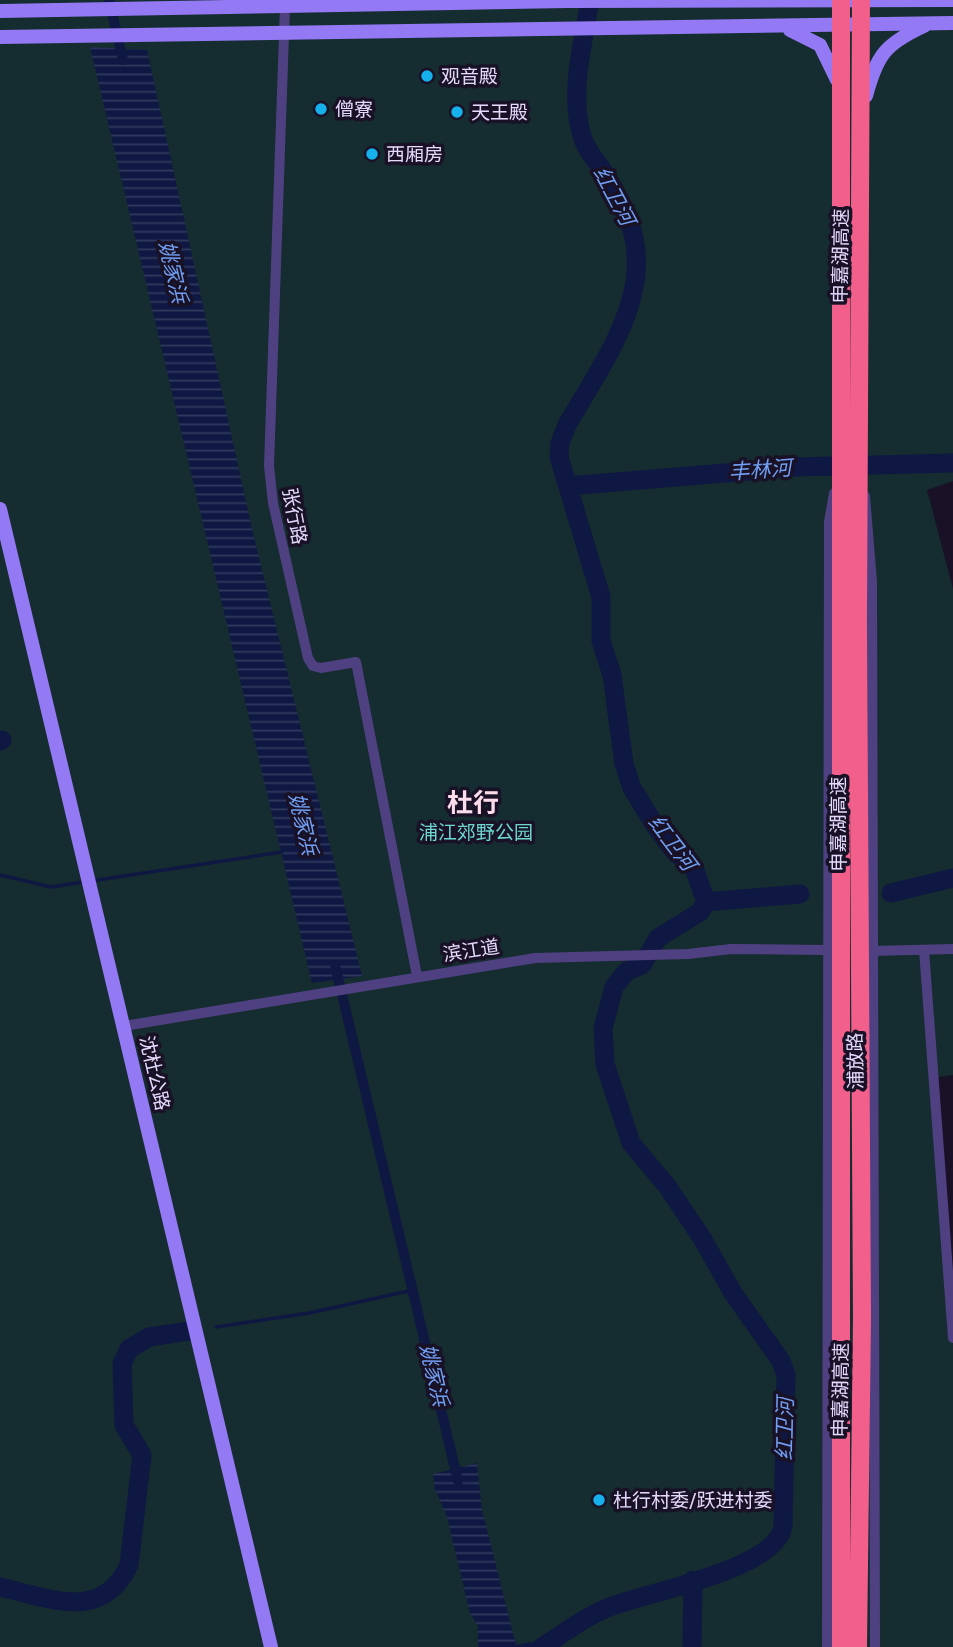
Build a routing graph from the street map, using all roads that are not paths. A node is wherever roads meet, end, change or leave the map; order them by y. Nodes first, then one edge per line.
1 (841, 0) edge
2 (861, 0) edge
3 (953, 0) edge
4 (568, 1) edge
5 (601, 1) edge
6 (285, 6) junction
7 (0, 11) edge
8 (953, 23) edge
9 (932, 24) junction
10 (782, 27) junction
11 (284, 34) junction
12 (0, 37) edge
13 (837, 80) dead end
14 (866, 96) dead end
15 (862, 475) dead end
16 (837, 479) dead end
17 (0, 509) edge
18 (953, 949) edge
19 (827, 950) junction
20 (924, 950) junction
21 (871, 951) junction
22 (417, 976) junction
23 (124, 1026) junction
24 (953, 1338) edge
25 (271, 1647) edge
26 (827, 1647) edge
27 (841, 1647) edge
28 (859, 1647) edge
29 (875, 1647) edge

1 - 27 highway, 申嘉湖高速
2 - 28 highway, 申嘉湖高速
3 - 5 main road
4 - 5 main road
4 - 6 main road
6 - 7 main road
6 - 11 street, 张行路
8 - 9 main road
9 - 10 main road
9 - 14 main road
10 - 11 main road
10 - 13 main road
11 - 12 main road
11 - 22 street, 张行路
15 - 21 street, 浦放路
16 - 19 street, 浦放路
17 - 23 main road, 沈杜公路
18 - 20 street
19 - 22 street, 滨江道
19 - 26 street, 浦放路
20 - 21 street
20 - 24 street
21 - 29 street, 浦放路
22 - 23 street, 滨江道
23 - 25 main road, 沈杜公路

